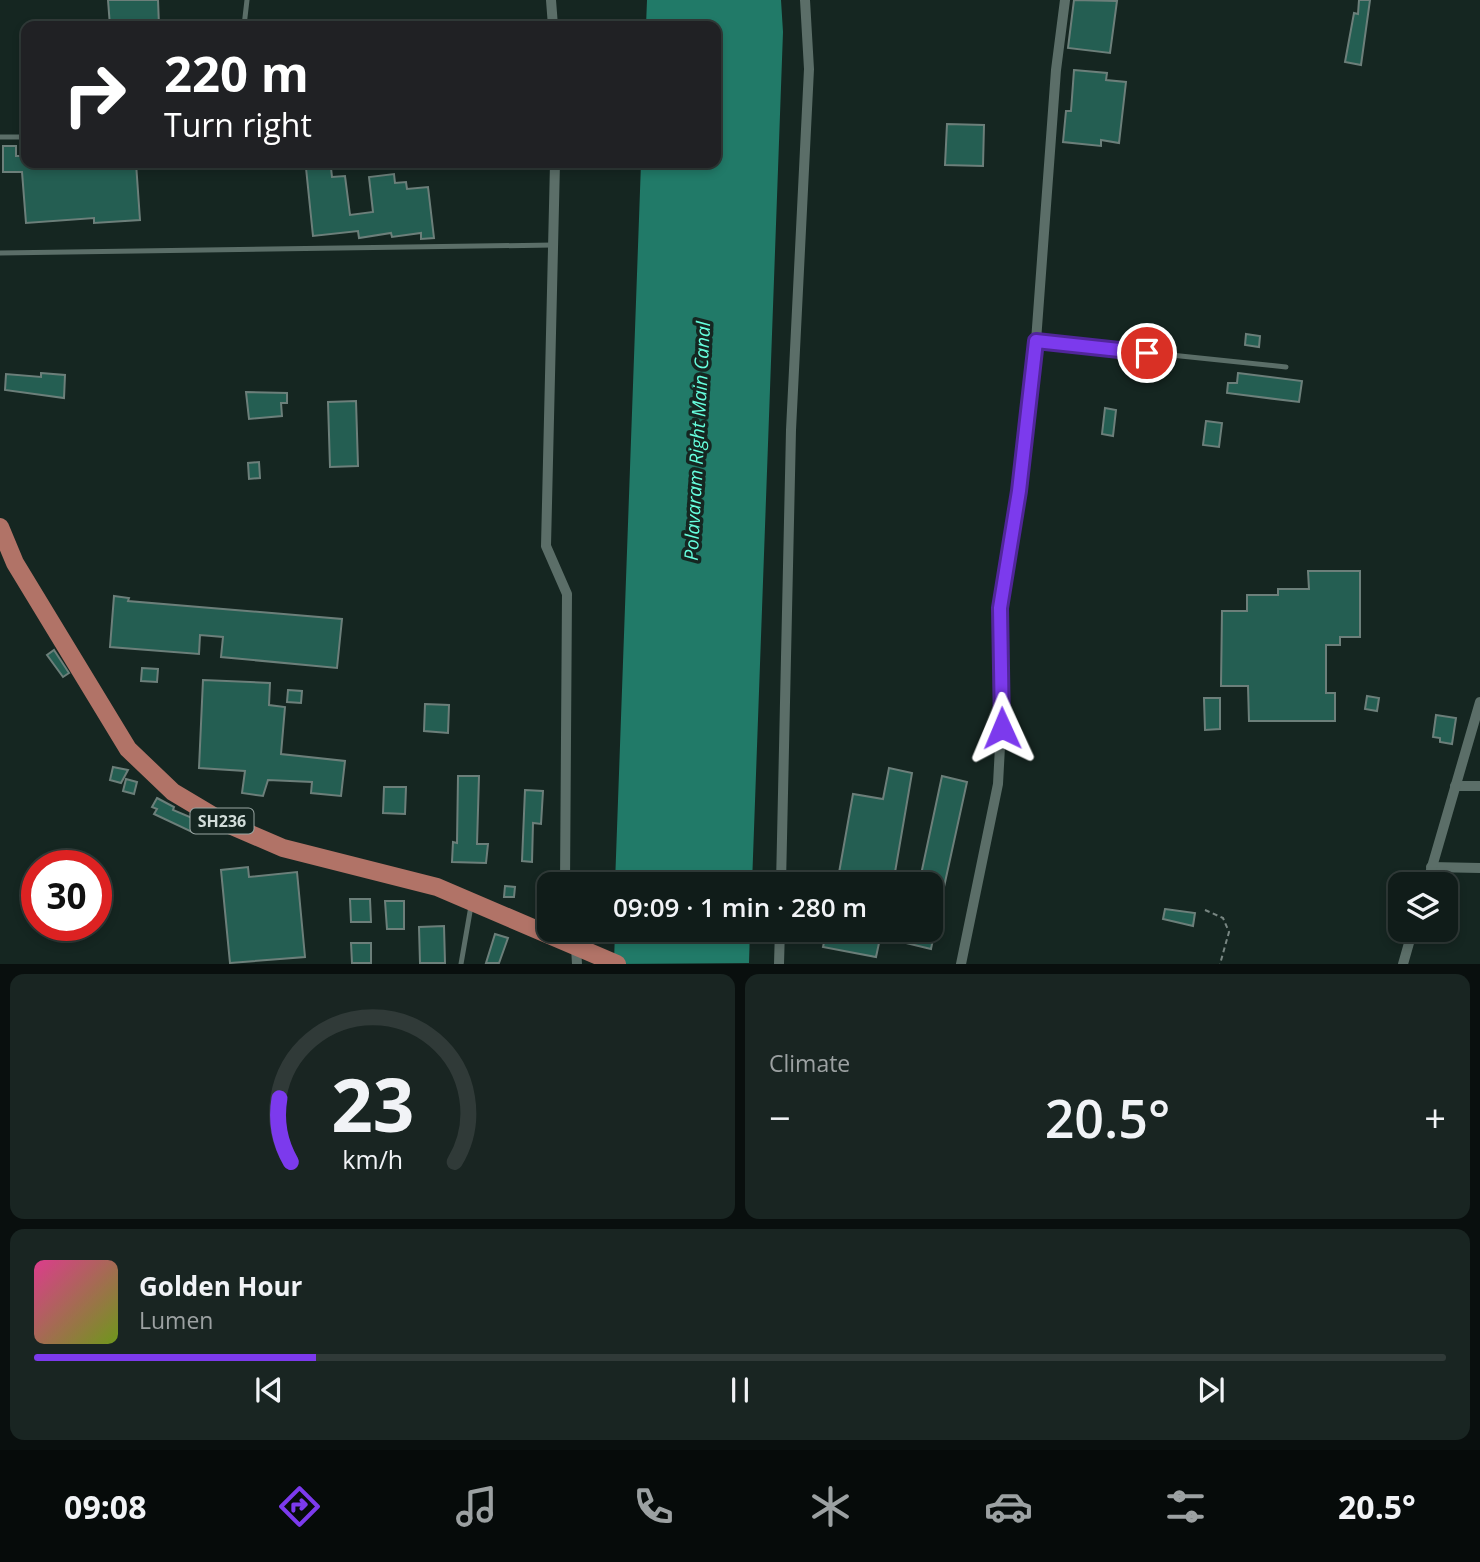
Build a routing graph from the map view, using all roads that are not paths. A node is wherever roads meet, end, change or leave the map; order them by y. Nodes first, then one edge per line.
1 (247, 0) edge
2 (551, 0) edge
3 (805, 0) edge
4 (1065, 0) edge
5 (245, 21) edge
6 (553, 21) edge
7 (0, 137) edge
8 (21, 137) edge
9 (555, 168) edge
10 (553, 245) junction
11 (0, 253) edge
12 (1036, 341) junction
13 (1286, 367) dead end
14 (0, 527) edge
15 (1480, 702) edge
16 (1455, 786) junction
17 (1480, 786) edge
18 (1432, 867) junction
19 (1480, 869) edge
20 (565, 872) edge
21 (781, 872) edge
22 (1431, 872) edge
23 (472, 900) junction
24 (780, 942) edge
25 (1409, 942) edge
26 (576, 955) edge
27 (461, 964) edge
28 (617, 964) edge
29 (779, 964) edge
30 (961, 964) edge
31 (1403, 964) edge

1 - 5 lane
2 - 6 street
3 - 21 street
4 - 12 street
7 - 8 lane
9 - 10 street
10 - 11 lane
10 - 20 street
12 - 13 lane
12 - 30 street
14 - 23 main road, SH236
15 - 16 street
16 - 17 street
16 - 18 street
18 - 19 street
18 - 22 street
23 - 26 main road, SH236
23 - 27 lane
24 - 29 street
25 - 31 street
26 - 28 main road, SH236

